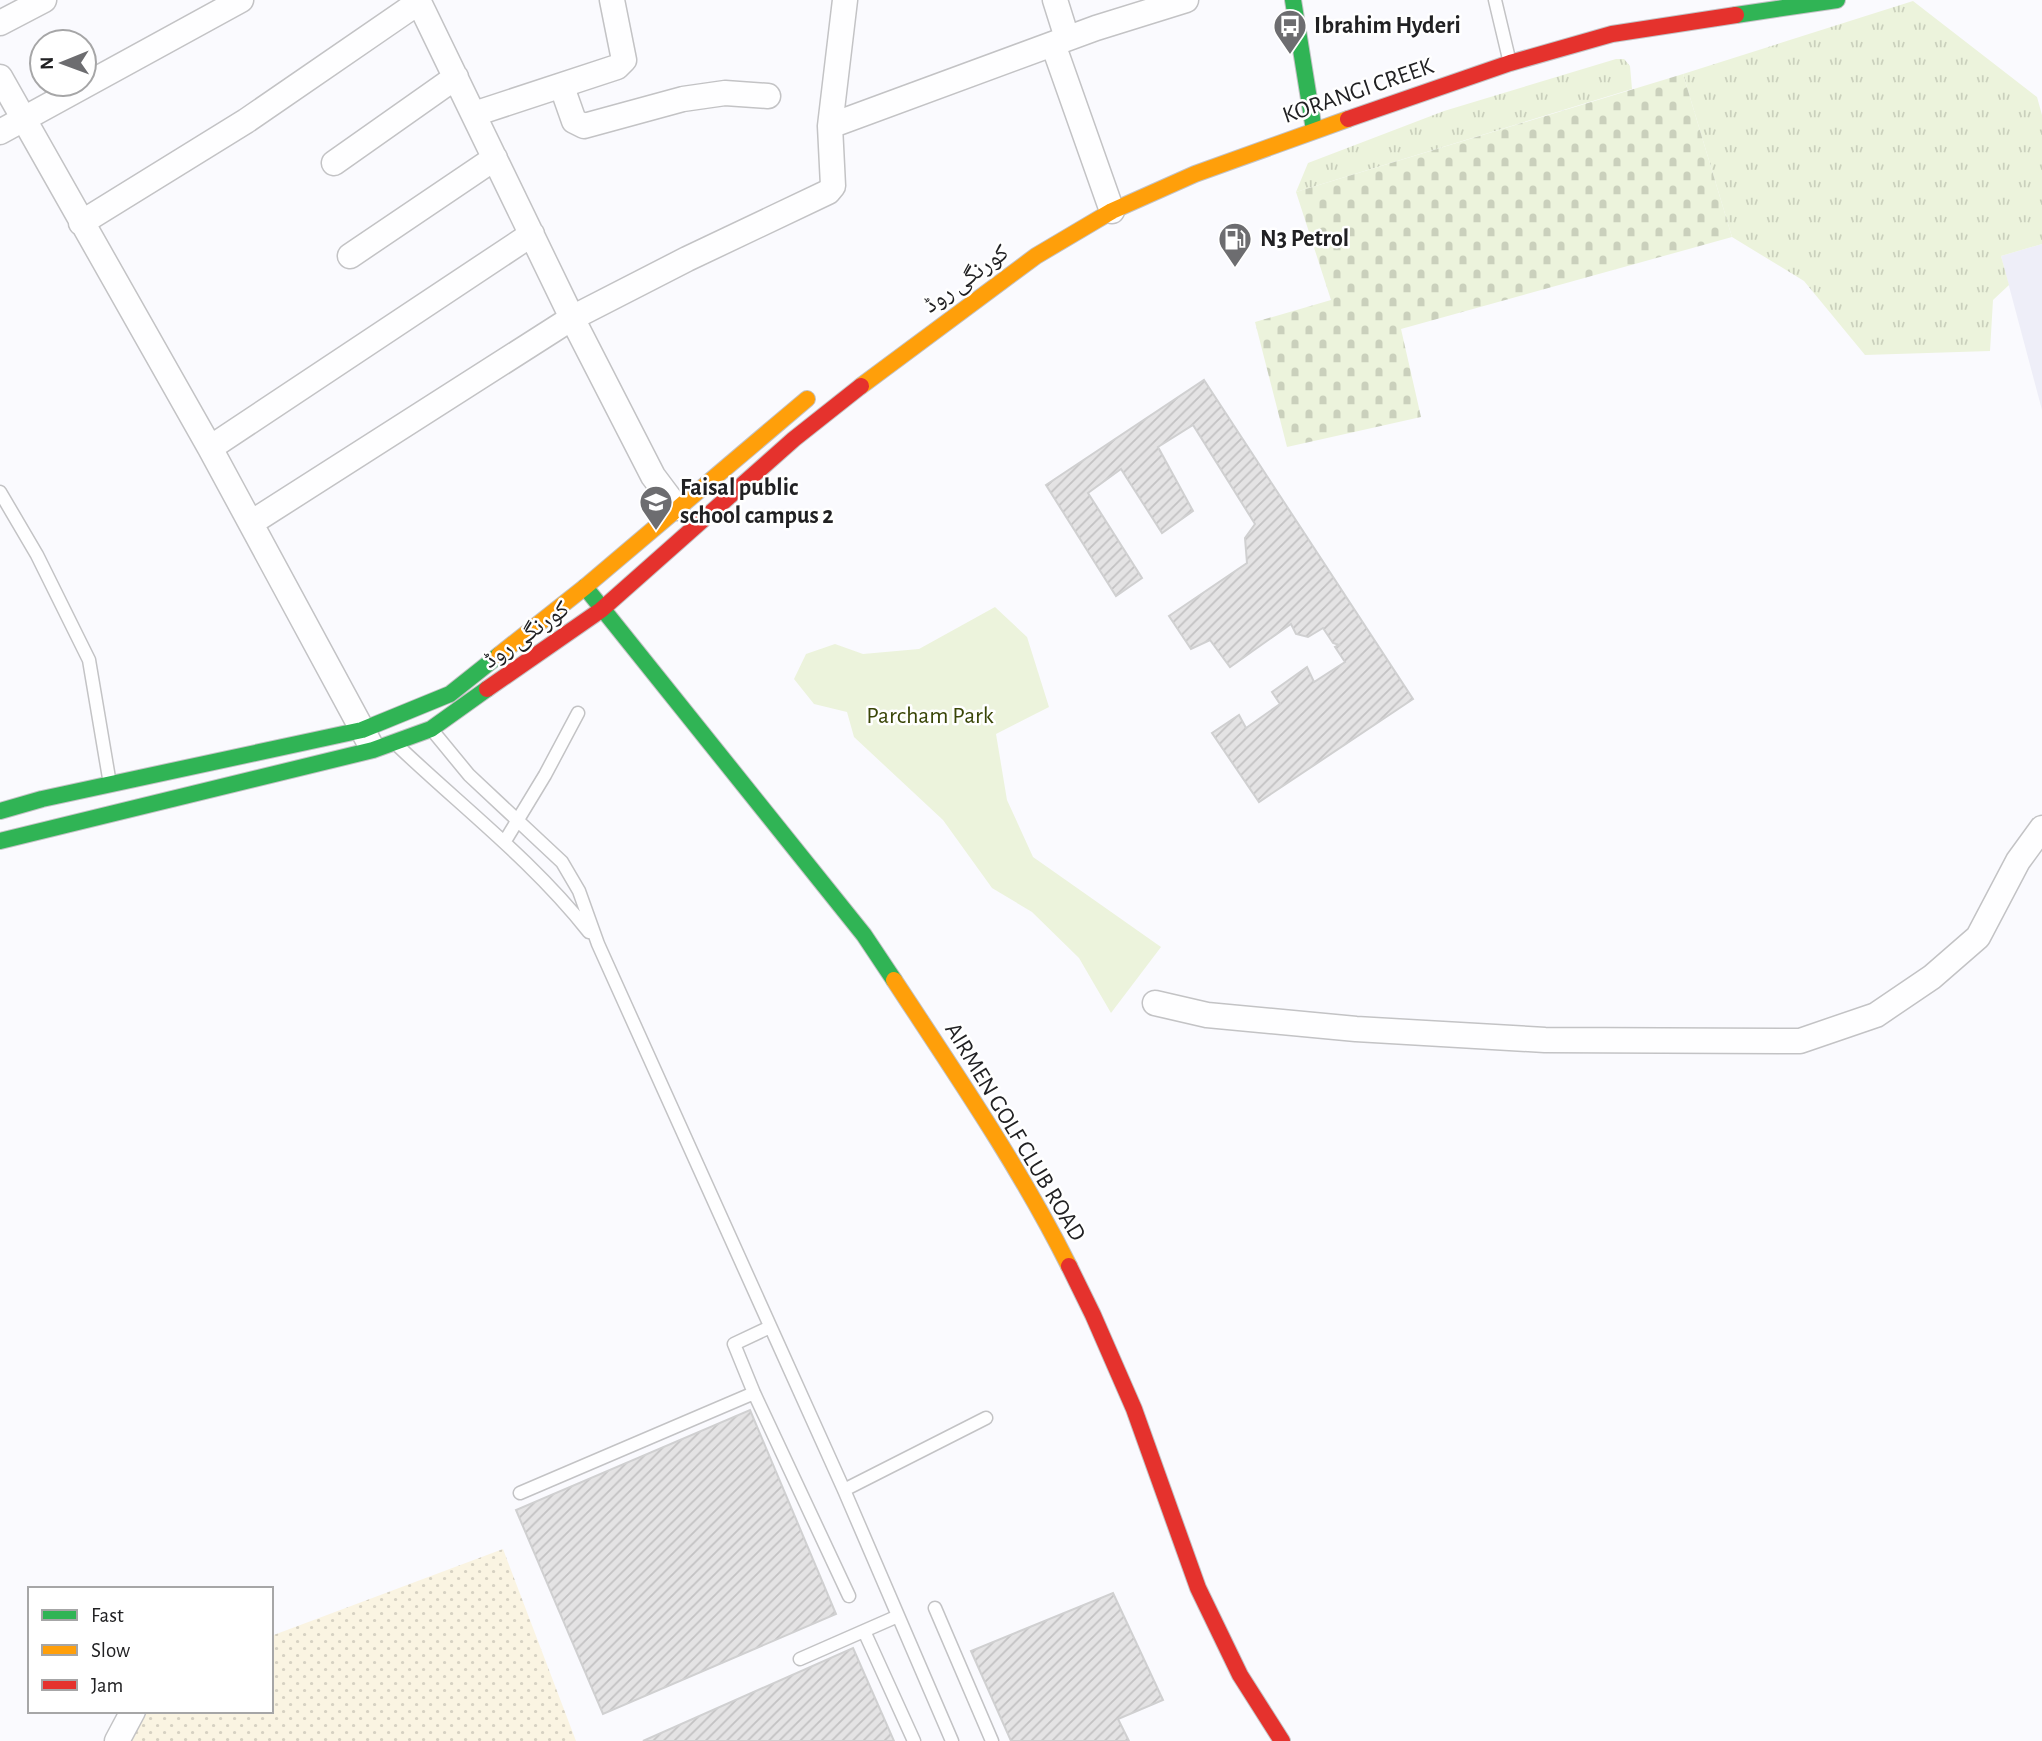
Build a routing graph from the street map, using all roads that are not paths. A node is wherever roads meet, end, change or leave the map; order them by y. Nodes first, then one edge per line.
1 (44, 0) edge
2 (241, 0) edge
3 (612, 0) edge
4 (845, 0) edge
5 (1055, 0) edge
6 (1293, 0) edge
7 (1495, 0) edge
8 (1837, 0) edge
9 (419, 1) edge
10 (1180, 1) edge
11 (0, 23) edge
12 (1060, 41) junction
13 (1510, 63) junction
14 (0, 77) edge
15 (457, 77) junction
16 (562, 87) junction
17 (768, 96) dead end
18 (474, 114) junction
19 (22, 119) junction
20 (830, 126) junction
21 (1314, 130) junction
22 (0, 132) edge
23 (495, 158) junction
24 (334, 163) dead end
25 (1112, 211) junction
26 (81, 223) junction
27 (532, 234) junction
28 (350, 256) dead end
29 (1037, 256) junction
30 (958, 294) dead end
31 (572, 317) junction
32 (819, 389) dead end
33 (210, 448) junction
34 (0, 492) edge
35 (677, 509) junction
36 (251, 523) junction
37 (581, 591) junction
38 (596, 614) junction
39 (417, 707) junction
40 (578, 713) dead end
41 (431, 729) junction
42 (377, 736) junction
43 (110, 785) junction
44 (0, 811) edge
45 (518, 821) junction
46 (2042, 828) edge
47 (0, 841) edge
48 (505, 841) junction
49 (598, 944) junction
50 (1155, 1003) dead end
51 (957, 1105) dead end
52 (1001, 1176) dead end
53 (770, 1328) junction
54 (754, 1393) junction
55 (986, 1418) dead end
56 (1127, 1437) dead end
57 (844, 1490) junction
58 (520, 1493) dead end
59 (849, 1596) dead end
60 (935, 1608) dead end
61 (898, 1616) junction
62 (864, 1631) junction
63 (800, 1659) dead end
64 (132, 1713) edge
65 (117, 1741) edge
66 (914, 1741) edge
67 (952, 1741) edge
68 (992, 1741) edge
69 (1282, 1741) edge

1 - 11 street
2 - 19 street
3 - 16 street
4 - 20 street
5 - 12 street
6 - 21 main road
7 - 13 lane
8 - 13 main road, KORANGI CREEK
9 - 15 street
9 - 26 street
10 - 12 street
12 - 20 street
12 - 25 street
13 - 21 main road, KORANGI CREEK
14 - 19 street
15 - 18 street
15 - 24 street
16 - 17 street
16 - 18 street
18 - 23 street
19 - 22 street
19 - 26 street
20 - 31 street
21 - 25 main road, KORANGI CREEK
23 - 27 street
23 - 28 street
25 - 29 main road, KORANGI CREEK
26 - 33 street
27 - 31 street
27 - 33 street
29 - 30 main road, کورنگی روڈ
29 - 38 main road, کورنگی روڈ
31 - 35 street
31 - 36 street
32 - 35 main road, کورنگی روڈ
33 - 36 street
34 - 43 lane
35 - 37 main road, کورنگی روڈ
36 - 42 street
37 - 38 main road
37 - 39 main road, کورنگی روڈ
38 - 41 main road, کورنگی روڈ
38 - 51 main road, AIRMEN GOLF CLUB ROAD
38 - 69 main road, AIRMEN GOLF CLUB ROAD
39 - 41 lane
39 - 42 main road, کورنگی روڈ
40 - 45 lane
41 - 42 main road, کورنگی روڈ
41 - 45 lane
42 - 43 main road, کورنگی روڈ
42 - 47 main road, کورنگی روڈ
42 - 48 lane
43 - 44 main road, کورنگی روڈ
45 - 48 lane
45 - 49 lane
46 - 50 street
48 - 49 lane
49 - 53 lane
52 - 56 main road, AIRMEN GOLF CLUB ROAD
53 - 54 lane
53 - 57 lane
54 - 58 lane
54 - 59 lane
55 - 57 lane
57 - 61 lane
60 - 68 lane
61 - 62 lane
61 - 67 lane
62 - 63 lane
62 - 66 lane
64 - 65 street

